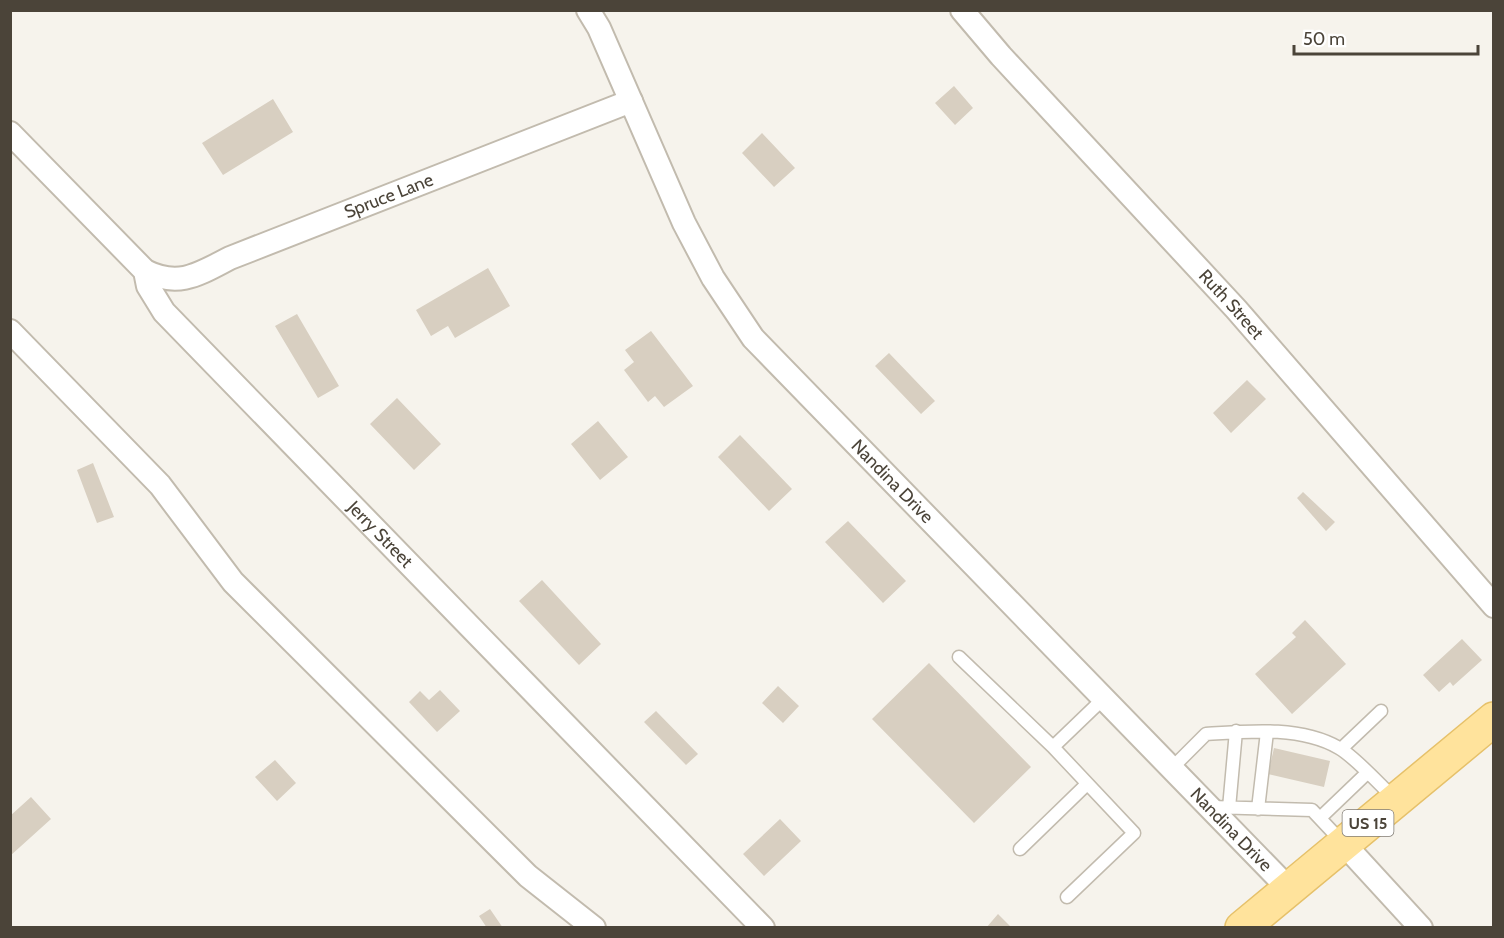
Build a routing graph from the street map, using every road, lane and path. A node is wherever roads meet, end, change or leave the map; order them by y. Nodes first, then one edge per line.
1 (588, 10) edge
2 (962, 10) edge
3 (632, 101) junction
4 (10, 133) edge
5 (145, 271) junction
6 (10, 331) edge
7 (1494, 606) edge
8 (959, 657) dead end
9 (1104, 698) junction
10 (1381, 711) dead end
11 (1494, 719) edge
12 (1236, 731) junction
13 (1267, 732) junction
14 (1053, 747) junction
15 (1341, 749) junction
16 (1172, 768) junction
17 (1367, 773) junction
18 (1087, 784) junction
19 (1396, 799) junction
20 (1220, 807) junction
21 (1258, 809) junction
22 (1320, 818) junction
23 (1343, 843) junction
24 (1020, 849) dead end
25 (1289, 889) junction
26 (1067, 897) dead end
27 (594, 927) edge
28 (763, 927) edge
29 (1242, 927) edge
30 (1421, 927) edge

1 - 3 street, Nandina Drive
2 - 7 street, Ruth Street
3 - 5 street, Spruce Lane
3 - 9 street, Nandina Drive
4 - 5 street, Jerry Street
5 - 28 street, Jerry Street
6 - 27 street
8 - 14 lane
9 - 14 lane
9 - 16 street, Nandina Drive
10 - 15 lane
11 - 19 main road, US 15
12 - 13 lane
12 - 16 lane
12 - 20 lane
13 - 15 lane
13 - 21 lane
14 - 18 lane
15 - 17 lane
16 - 20 street, Nandina Drive
17 - 19 lane
17 - 22 lane
18 - 24 lane
18 - 26 lane
19 - 23 main road, US 15
20 - 21 lane
20 - 25 street, Nandina Drive
21 - 22 lane
22 - 23 lane
23 - 25 main road, US 15
23 - 30 street
25 - 29 main road, US 15

